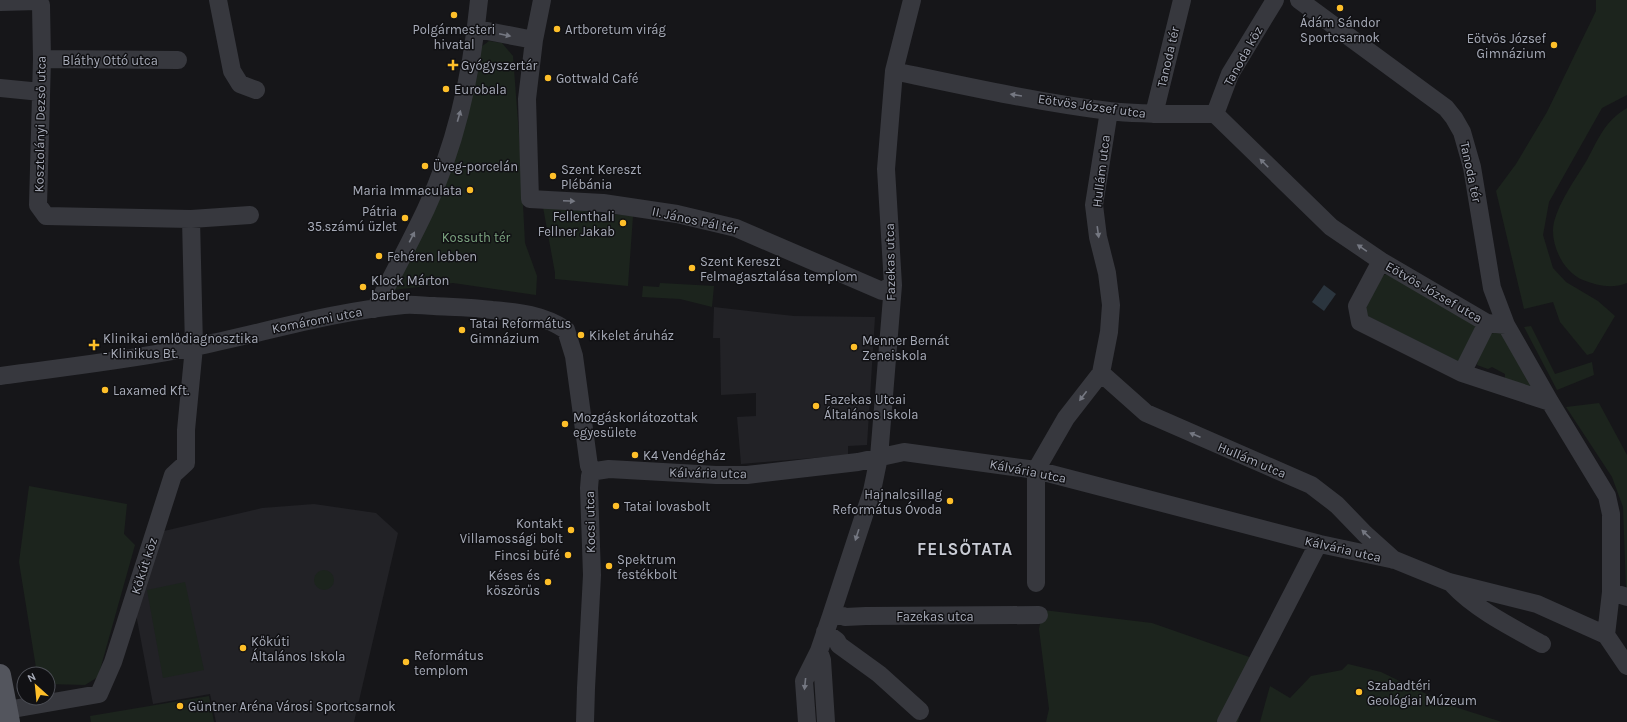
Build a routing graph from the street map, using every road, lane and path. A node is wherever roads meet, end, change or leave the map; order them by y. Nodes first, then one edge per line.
1 (218, 0) edge
2 (479, 0) edge
3 (542, 0) edge
4 (912, 0) edge
5 (1182, 0) edge
6 (1275, 0) edge
7 (1299, 0) edge
8 (0, 2) edge
9 (477, 29) junction
10 (534, 40) junction
11 (42, 59) junction
12 (178, 60) dead end
13 (894, 71) junction
14 (0, 88) edge
15 (256, 90) dead end
16 (41, 92) junction
17 (1109, 111) junction
18 (1154, 114) junction
19 (1215, 114) junction
20 (250, 215) dead end
21 (191, 219) junction
22 (1380, 261) junction
23 (893, 285) junction
24 (1492, 288) junction
25 (375, 309) junction
26 (1482, 320) junction
27 (1506, 325) junction
28 (194, 347) junction
29 (1101, 373) junction
30 (1462, 373) junction
31 (0, 376) edge
32 (1550, 402) junction
33 (879, 457) junction
34 (1036, 470) junction
35 (596, 471) junction
36 (1318, 544) junction
37 (1395, 560) junction
38 (1449, 582) junction
39 (1036, 583) dead end
40 (1619, 594) edge
41 (1039, 615) dead end
42 (828, 624) junction
43 (1606, 635) junction
44 (1542, 644) dead end
45 (819, 651) junction
46 (1627, 666) edge
47 (0, 675) edge
48 (920, 711) dead end
49 (8, 716) edge
50 (585, 722) edge
51 (808, 722) edge
52 (826, 722) edge
53 (1226, 722) edge

1 - 15 street
2 - 9 street
3 - 10 street
4 - 13 street, Fazekas utca
5 - 18 street, Tanoda tér
6 - 19 street, Tanoda köz
7 - 24 street, Tanoda tér
8 - 11 street, Kosztolányi Dezső utca
9 -> 10 street
25 -> 9 street
10 -> 23 street, II. János Pál tér
11 - 12 street, Bláthy Ottó utca
11 - 16 street, Kosztolányi Dezső utca
17 -> 13 street, Eötvös József utca
13 - 23 street, Fazekas utca
14 - 16 street
16 - 21 street, Kosztolányi Dezső utca
17 - 18 street, Eötvös József utca
17 -> 29 street, Hullám utca
18 - 19 street, Eötvös József utca
22 -> 19 street, Eötvös József utca
20 - 21 street, Kosztolányi Dezső utca
21 - 28 street
22 - 26 street, Eötvös József utca
22 - 30 street, Eötvös József utca
23 - 33 street, Fazekas utca
24 - 26 street
24 - 27 street, Tanoda tér
25 - 28 street, Komáromi utca
25 - 35 street
26 - 27 street, Eötvös József utca
26 - 30 street, Eötvös József utca
27 - 32 street
28 - 31 street, Komáromi utca
28 - 49 street, Kőkút köz
29 -> 34 street, Hullám utca
37 -> 29 street, Hullám utca
30 - 32 street, Eötvös József utca
32 - 40 street
33 - 34 street, Kálvária utca
33 - 35 street, Kálvária utca
33 -> 42 street, Fazekas utca
34 - 36 street, Kálvária utca
34 - 39 street
35 - 50 street, Kocsi utca
36 - 37 street, Kálvária utca
36 - 53 street
37 - 38 street, Kálvária utca
38 - 43 street, Kálvária utca
38 - 44 street, Kálvária utca
40 - 43 street
41 - 42 street, Fazekas utca
42 - 45 street, Fazekas utca
42 - 48 street
43 - 46 street
45 -> 51 street, Fazekas utca
45 - 52 street, Fazekas utca
47 - 49 main road

